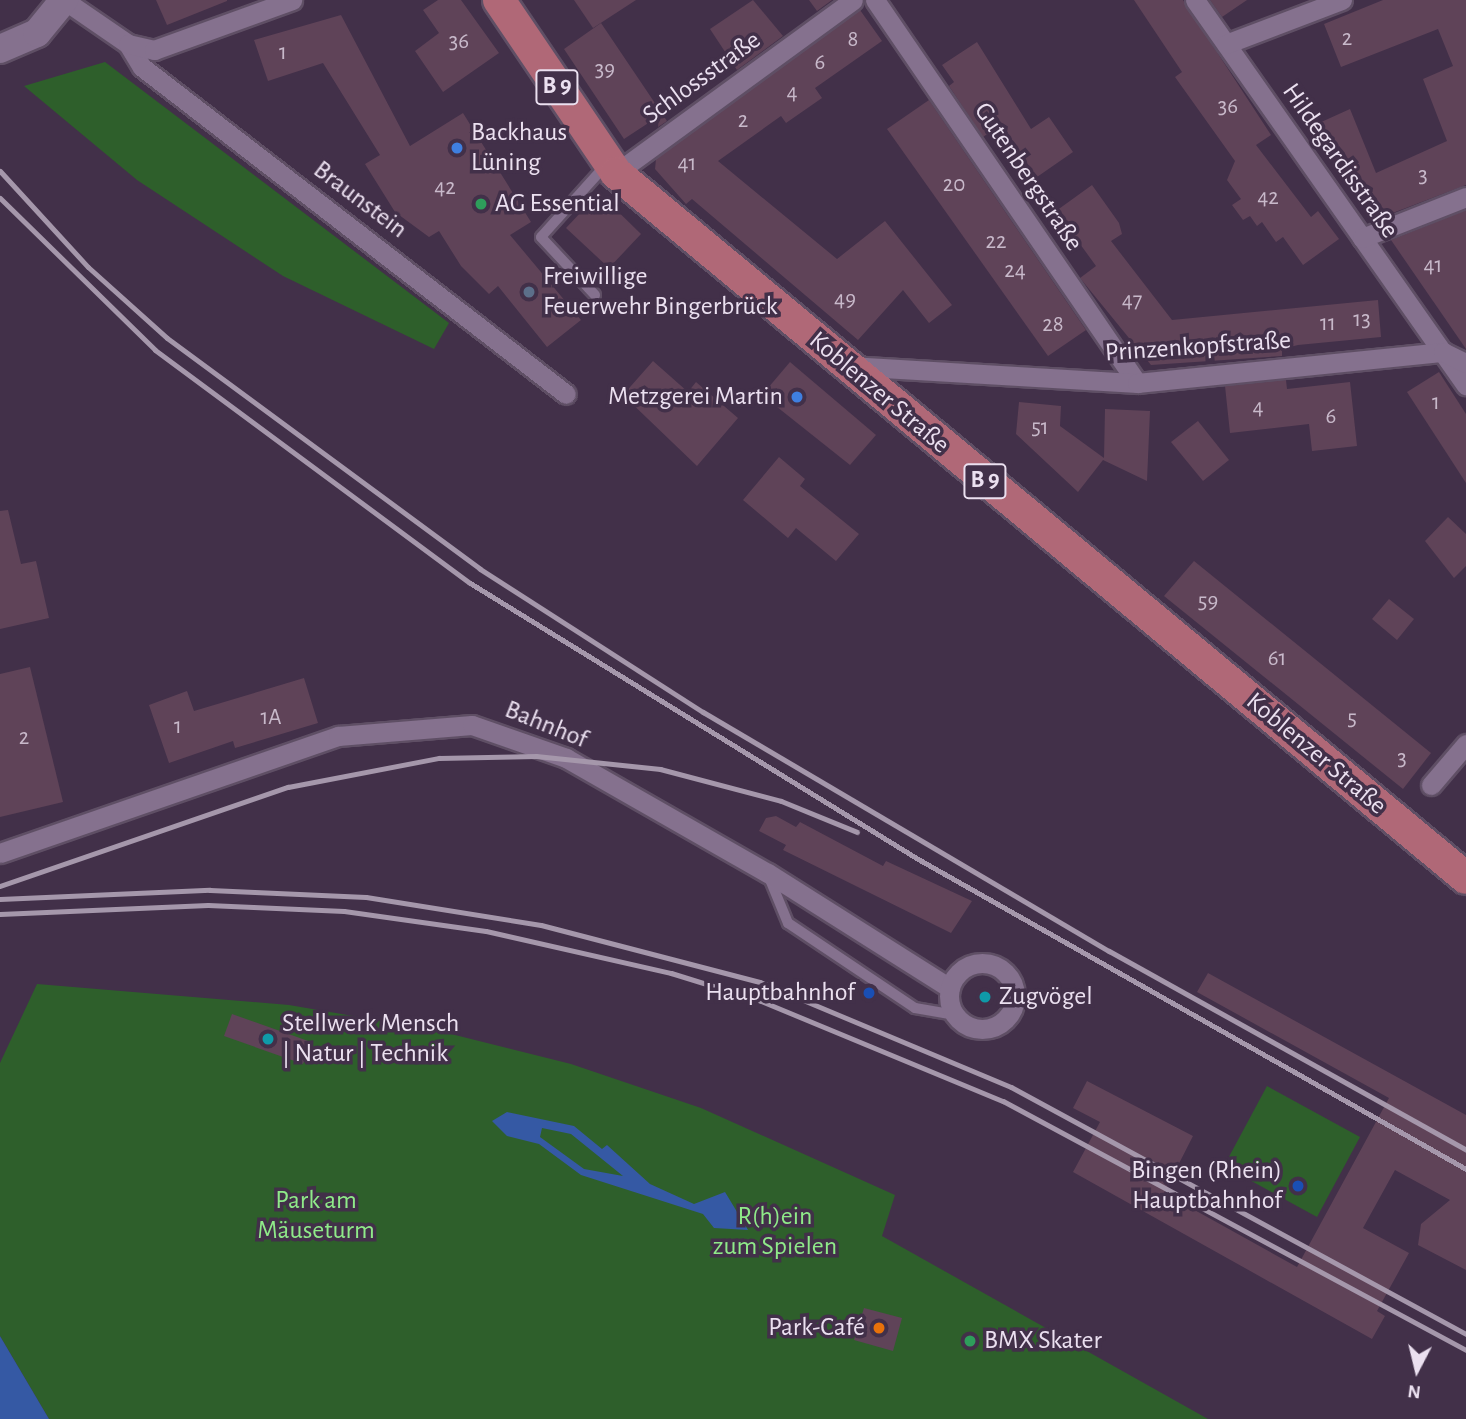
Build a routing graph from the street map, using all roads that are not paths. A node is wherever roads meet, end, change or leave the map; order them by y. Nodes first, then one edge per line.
1 (64, 0) edge
2 (292, 0) edge
3 (499, 0) edge
4 (853, 0) edge
5 (875, 0) edge
6 (1195, 0) edge
7 (1342, 0) edge
8 (128, 44) junction
9 (1226, 44) junction
10 (1, 48) edge
11 (612, 168) junction
12 (1466, 197) edge
13 (1362, 238) junction
14 (595, 295) dead end
15 (1443, 352) junction
16 (1466, 363) edge
17 (846, 366) junction
18 (1137, 383) junction
19 (1466, 385) edge
20 (566, 394) dead end
21 (1466, 744) edge
22 (1431, 785) dead end
23 (0, 853) edge
24 (768, 873) junction
25 (1466, 878) edge
26 (950, 988) junction
27 (955, 1015) junction

1 - 8 street
1 - 10 main road
2 - 8 street
3 - 11 main road, Koblenzer Straße / B 9
4 - 11 street, Schlossstraße
5 - 18 street, Gutenbergstraße
6 - 9 street, Hildegardisstraße
7 - 9 street
8 - 20 street, Braunstein
9 - 13 street, Hildegardisstraße
11 - 14 lane
11 - 17 main road, Koblenzer Straße / B 9
12 - 13 street
13 - 15 street, Hildegardisstraße
15 - 16 street
15 - 18 street, Prinzenkopfstraße
15 - 19 street, Hildegardisstraße
17 - 18 street, Prinzenkopfstraße
17 - 25 main road, Koblenzer Straße / B 9
21 - 22 street
23 - 24 street, Bahnhof
24 - 26 street, Bahnhof
24 - 27 lane
26 - 27 street
26 - 27 street

